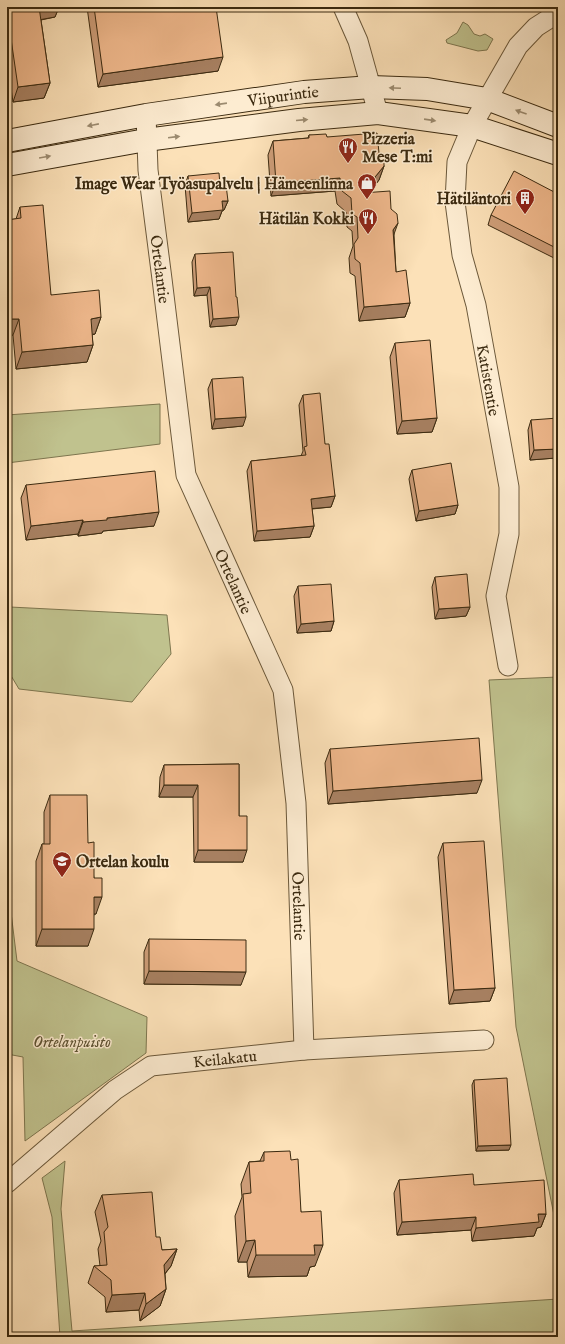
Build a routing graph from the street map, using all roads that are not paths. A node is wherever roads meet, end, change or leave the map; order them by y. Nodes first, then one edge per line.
1 (343, 7) edge
2 (558, 13) edge
3 (371, 87) junction
4 (486, 100) junction
5 (378, 113) junction
6 (146, 115) junction
7 (472, 126) junction
8 (558, 126) edge
9 (7, 140) edge
10 (146, 140) junction
11 (558, 154) edge
12 (7, 165) edge
13 (508, 666) dead end
14 (484, 1040) dead end
15 (304, 1050) junction
16 (7, 1183) edge

1 - 3 street
2 - 4 street, Katistentie
4 -> 3 main road, Viipurintie
3 - 5 street
3 -> 6 main road, Viipurintie
4 - 7 street, Katistentie
8 -> 4 main road, Viipurintie
5 -> 7 main road, Viipurintie
10 -> 5 main road, Viipurintie
6 -> 9 main road, Viipurintie
6 - 10 street, Ortelantie
7 - 11 main road, Viipurintie
7 - 13 street, Katistentie
12 -> 10 main road, Viipurintie
10 - 15 street, Ortelantie
14 - 15 street, Keilakatu
15 - 16 street, Keilakatu

